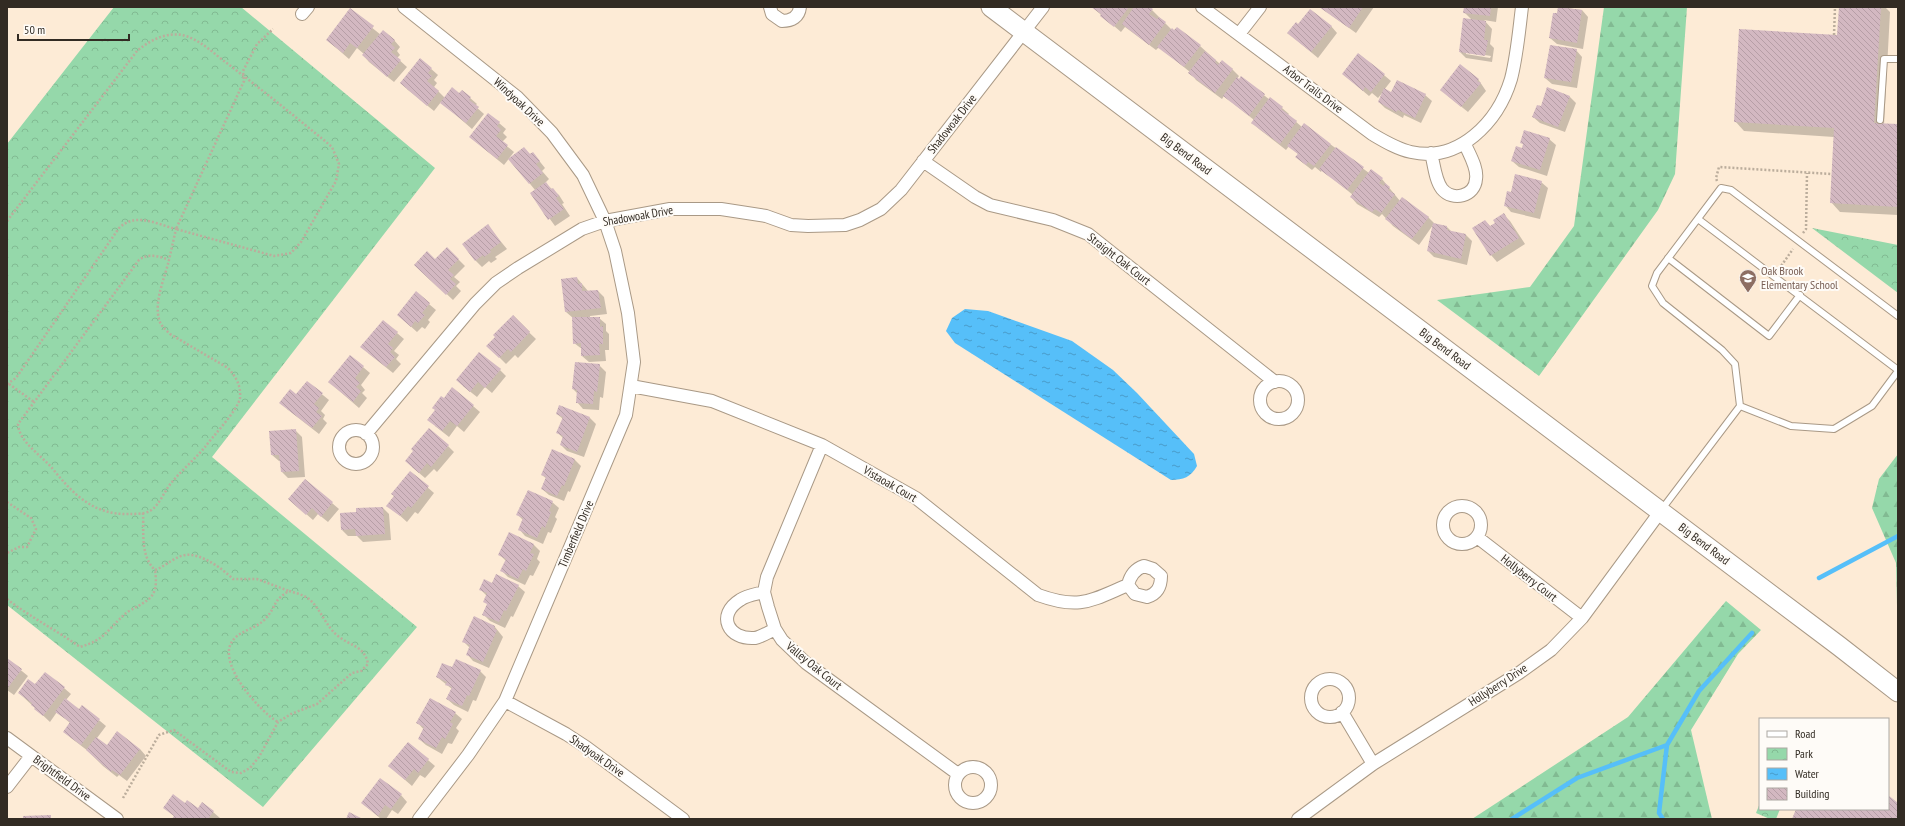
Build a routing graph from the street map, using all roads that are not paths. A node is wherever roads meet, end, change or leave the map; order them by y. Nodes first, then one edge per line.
1 (404, 7) edge
2 (770, 7) edge
3 (800, 7) edge
4 (991, 7) edge
5 (1044, 7) edge
6 (1202, 7) edge
7 (1260, 7) edge
8 (1522, 7) edge
9 (1024, 32) junction
10 (1239, 34) junction
11 (1898, 59) edge
12 (1880, 120) dead end
13 (1465, 144) junction
14 (1431, 153) junction
15 (923, 161) junction
16 (1698, 219) junction
17 (605, 221) junction
18 (1668, 258) junction
19 (1800, 295) junction
20 (1898, 316) edge
21 (1898, 370) edge
22 (1275, 382) dead end
23 (631, 386) junction
24 (1740, 406) junction
25 (366, 434) dead end
26 (822, 444) junction
27 (1660, 512) junction
28 (1477, 537) dead end
29 (1128, 585) dead end
30 (764, 592) junction
31 (1582, 618) junction
32 (775, 629) junction
33 (1898, 692) edge
34 (505, 701) junction
35 (1342, 712) dead end
36 (7, 738) edge
37 (31, 756) junction
38 (1373, 764) junction
39 (958, 774) dead end
40 (7, 787) edge
41 (117, 819) edge
42 (419, 819) edge
43 (683, 819) edge
44 (1298, 819) edge

1 - 17 street, Windyoak Drive
2 - 3 street
4 - 9 main road, Big Bend Road
5 - 9 street
6 - 10 street, Arbor Trails Drive
7 - 10 street
8 - 13 street, Arbor Trails Drive
9 - 15 street, Shadowoak Drive
9 - 27 main road, Big Bend Road
10 - 14 street, Arbor Trails Drive
11 - 12 lane
13 - 14 street, Arbor Trails Drive
13 - 14 street
15 - 17 street, Shadowoak Drive
15 - 22 street, Straight Oak Court
16 - 18 lane
16 - 19 lane
16 - 20 lane
17 - 23 street, Timberfield Drive
17 - 25 street, Shadowoak Drive
18 - 19 lane
18 - 24 lane
19 - 21 lane
21 - 24 lane
23 - 26 street, Vistaoak Court
23 - 34 street, Timberfield Drive
24 - 27 lane
26 - 29 street, Vistaoak Court
26 - 30 street
27 - 31 street, Hollyberry Drive
27 - 33 main road, Big Bend Road
28 - 31 street, Hollyberry Court
30 - 32 street, Valley Oak Court
30 - 32 street
31 - 38 street, Hollyberry Drive
32 - 39 street, Valley Oak Court
34 - 42 street, Timberfield Drive
34 - 43 street, Shadyoak Drive
35 - 38 street
36 - 37 street, Brightfield Drive
37 - 40 street
37 - 41 street, Brightfield Drive
38 - 44 street, Hollyberry Drive

